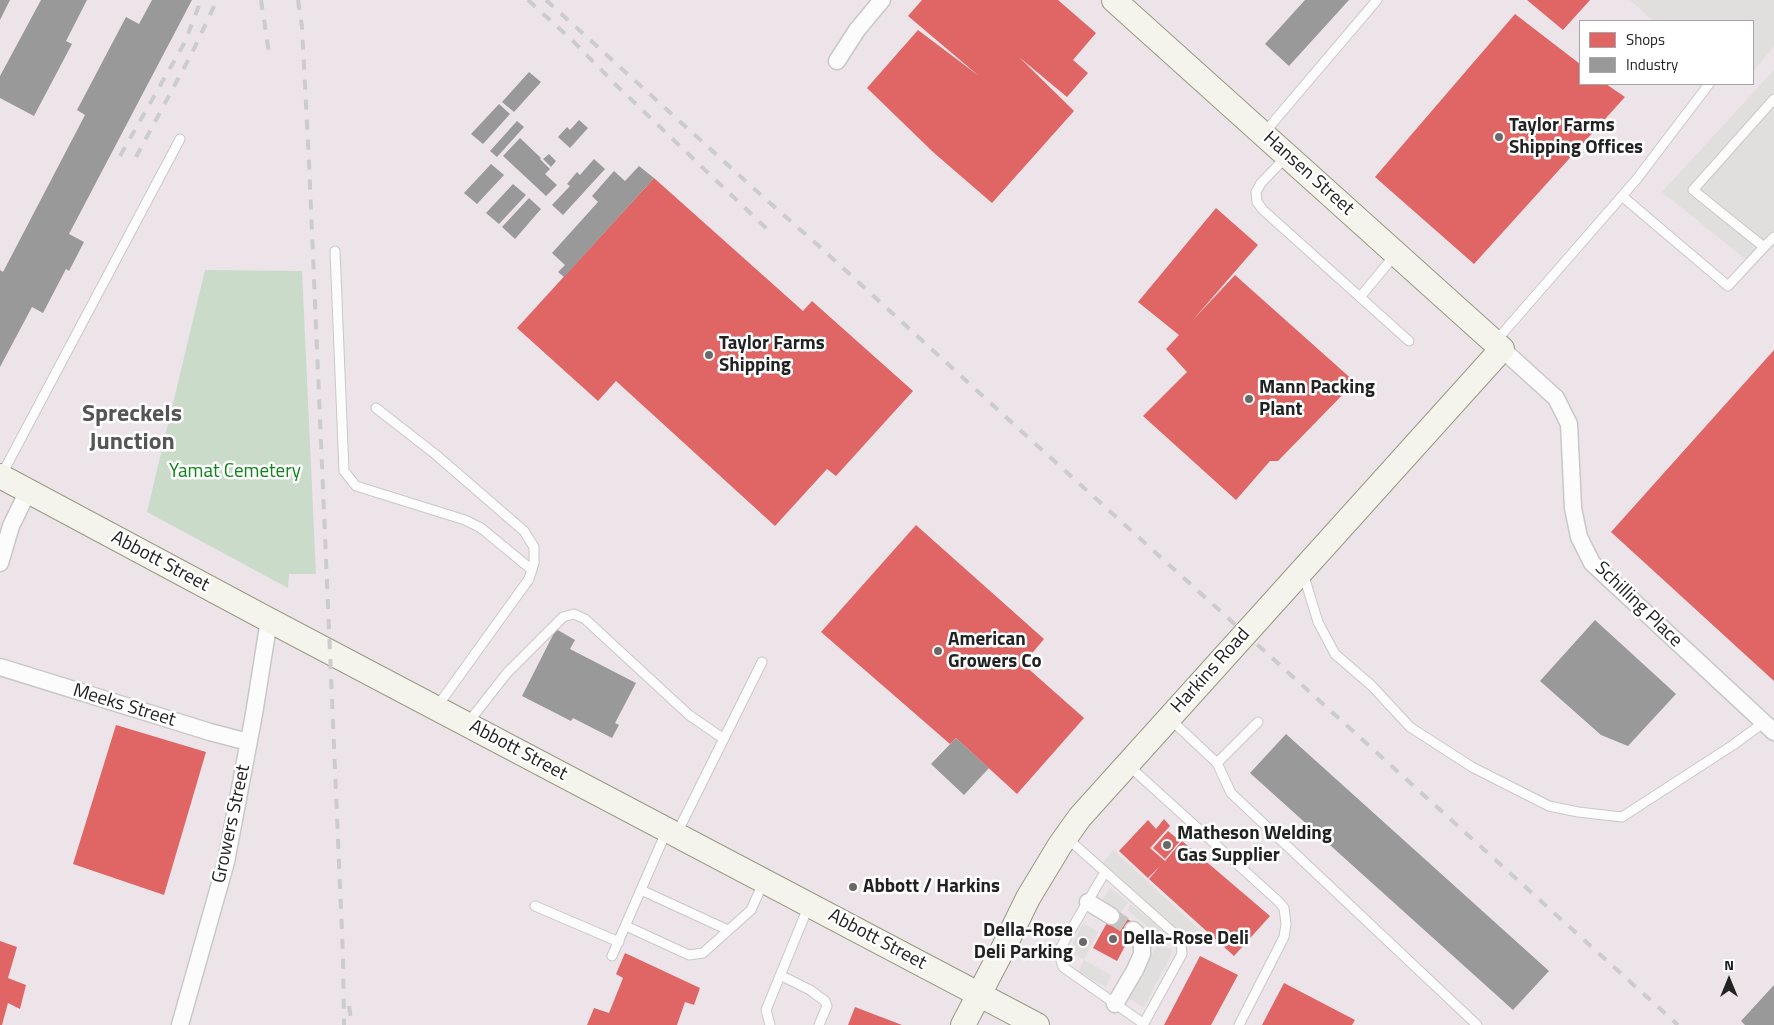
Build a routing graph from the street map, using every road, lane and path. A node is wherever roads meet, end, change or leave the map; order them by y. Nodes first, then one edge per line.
1 (882, 0) edge
2 (1114, 0) edge
3 (1377, 0) edge
4 (837, 61) dead end
5 (1708, 85) edge
6 (1774, 99) edge
7 (1264, 134) junction
8 (180, 139) dead end
9 (1288, 155) junction
10 (1622, 196) junction
11 (1774, 237) edge
12 (1764, 247) junction
13 (335, 251) dead end
14 (1396, 253) junction
15 (1360, 297) junction
16 (1409, 340) dead end
17 (1499, 345) junction
18 (376, 408) dead end
19 (0, 476) edge
20 (28, 491) junction
21 (0, 563) edge
22 (532, 570) junction
23 (1302, 571) junction
24 (268, 620) junction
25 (762, 662) dead end
26 (0, 667) edge
27 (436, 708) junction
28 (1169, 718) junction
29 (1258, 722) dead end
30 (467, 724) junction
31 (1769, 728) edge
32 (724, 739) junction
33 (248, 742) junction
34 (1217, 763) junction
35 (1127, 764) junction
36 (672, 832) junction
37 (1066, 837) junction
38 (1105, 872) junction
39 (764, 881) junction
40 (641, 890) junction
41 (1088, 902) junction
42 (809, 904) junction
43 (535, 906) dead end
44 (1111, 916) tunnel mouth
45 (626, 926) junction
46 (728, 930) junction
47 (1133, 930) tunnel mouth
48 (619, 942) junction
49 (612, 956) dead end
50 (780, 975) junction
51 (980, 995) junction
52 (1115, 1004) junction
53 (1143, 1024) edge
54 (180, 1025) edge
55 (770, 1025) edge
56 (819, 1025) edge
57 (964, 1025) edge
58 (1037, 1025) edge
59 (1239, 1025) edge
60 (1477, 1025) edge

1 - 4 street
2 - 7 street, Hansen Street
3 - 7 lane
5 - 10 lane
6 - 12 lane
7 - 9 street, Hansen Street
8 - 19 lane
9 - 14 street, Hansen Street
9 - 15 lane
10 - 12 lane
10 - 17 lane
11 - 12 lane
13 - 22 lane
14 - 15 lane
14 - 17 street, Hansen Street
15 - 16 lane
17 - 23 street, Harkins Road
17 - 31 street, Schilling Place
18 - 22 lane
19 - 20 street, Abbott Street
20 - 21 street
20 - 24 street, Abbott Street
22 - 27 lane
23 - 28 street, Harkins Road
23 - 31 lane
24 - 27 street, Abbott Street
24 - 33 street, Growers Street
25 - 32 lane
26 - 33 street, Meeks Street
27 - 30 street, Abbott Street
28 - 34 lane
28 - 35 street, Harkins Road
29 - 34 lane
30 - 32 lane
30 - 36 street, Abbott Street
32 - 36 lane
33 - 54 street, Growers Street
34 - 60 lane
35 - 37 street, Harkins Road
35 - 59 lane
36 - 39 street, Abbott Street
36 - 40 lane
37 - 38 lane
37 - 51 street, Harkins Road
38 - 41 lane
38 - 53 lane
39 - 42 street, Abbott Street
39 - 46 lane
40 - 45 lane
40 - 46 lane
41 - 44 street
41 - 52 lane
42 - 50 lane
42 - 51 street, Abbott Street
43 - 48 lane
45 - 46 lane
45 - 48 lane
47 - 52 street
48 - 49 lane
50 - 55 lane
50 - 56 lane
51 - 57 street, Harkins Road
51 - 58 street, Abbott Street
52 - 53 lane

